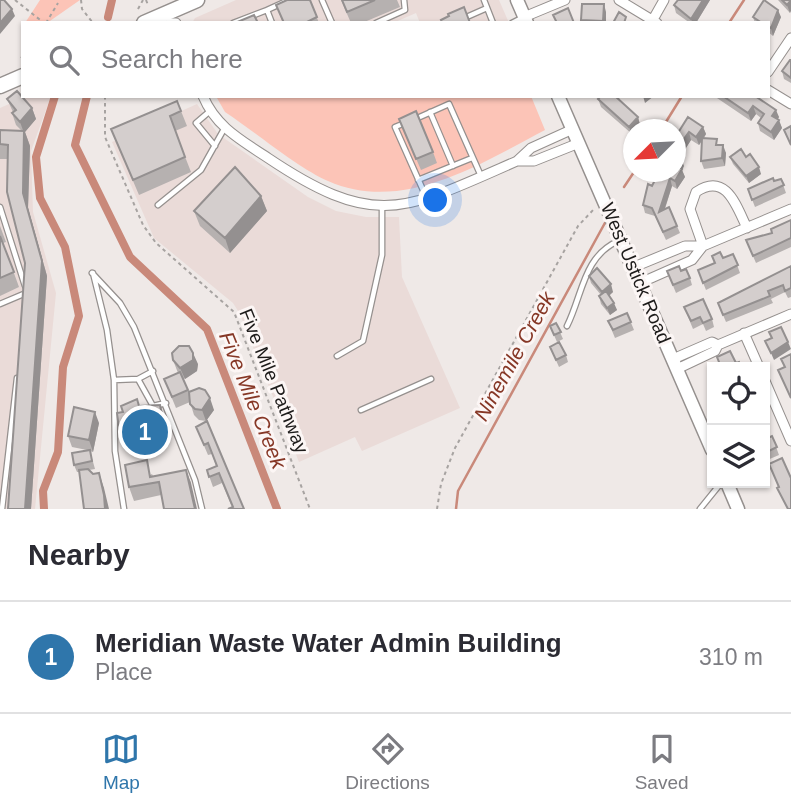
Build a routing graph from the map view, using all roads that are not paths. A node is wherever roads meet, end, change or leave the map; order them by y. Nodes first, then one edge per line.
1 (197, 0) edge
2 (289, 0) edge
3 (322, 0) edge
4 (404, 0) edge
5 (484, 0) edge
6 (517, 0) edge
7 (565, 0) edge
8 (619, 0) edge
9 (664, 0) edge
10 (487, 8) junction
11 (267, 10) junction
12 (171, 20) edge
13 (238, 21) edge
14 (271, 21) edge
15 (331, 21) edge
16 (380, 21) edge
17 (458, 21) edge
18 (492, 21) edge
19 (521, 21) edge
20 (652, 21) edge
21 (654, 21) edge
22 (791, 38) edge
23 (770, 69) edge
24 (21, 77) edge
25 (0, 86) edge
26 (770, 91) edge
27 (206, 98) edge
28 (559, 98) edge
29 (791, 104) edge
30 (210, 111) junction
31 (430, 113) junction
32 (224, 129) junction
33 (573, 129) junction
34 (579, 143) junction
35 (215, 146) junction
36 (472, 158) junction
37 (517, 161) junction
38 (453, 166) junction
39 (481, 177) junction
40 (418, 180) junction
41 (426, 199) junction
42 (158, 205) dead end
43 (386, 206) junction
44 (0, 207) edge
45 (791, 209) edge
46 (747, 228) junction
47 (621, 239) junction
48 (703, 246) junction
49 (634, 267) junction
50 (640, 283) junction
51 (27, 293) junction
52 (0, 304) edge
53 (26, 306) edge
54 (791, 314) edge
55 (567, 326) dead end
56 (744, 333) junction
57 (337, 356) dead end
58 (757, 362) edge
59 (675, 364) junction
60 (153, 371) junction
61 (18, 374) edge
62 (138, 379) junction
63 (431, 379) dead end
64 (114, 380) junction
65 (770, 393) edge
66 (166, 403) junction
67 (361, 410) dead end
68 (707, 438) edge
69 (791, 441) edge
70 (717, 488) edge
71 (729, 488) edge
72 (2, 509) edge
73 (124, 509) edge
74 (202, 509) edge
75 (699, 509) edge
76 (738, 509) edge

1 - 12 main road
2 - 11 lane
3 - 15 lane
4 - 16 lane
5 - 10 lane
6 - 19 main road
7 - 19 street
8 - 20 street
9 - 21 street
10 - 17 lane
10 - 18 lane
11 - 13 lane
11 - 14 lane
22 - 23 street
24 - 25 main road
26 - 29 street
27 - 30 street
28 - 33 main road, West Ustick Road
30 - 32 street
30 - 35 lane
31 - 36 lane
31 - 38 lane
31 - 40 lane
32 - 35 lane
32 - 43 street
33 - 34 main road, West Ustick Road
33 - 37 street
34 - 37 street
34 - 47 main road, West Ustick Road
35 - 42 lane
36 - 38 lane
36 - 39 lane
37 - 39 street
38 - 40 lane
39 - 41 street
40 - 41 lane
41 - 43 street
43 - 57 lane
44 - 51 lane
45 - 46 street
46 - 48 street
46 - 48 street
47 - 49 main road, West Ustick Road
47 - 55 lane
48 - 49 street
48 - 50 street
49 - 50 main road, West Ustick Road
50 - 59 main road, West Ustick Road
51 - 52 lane
51 - 53 lane
54 - 56 street
56 - 58 street
56 - 59 street
59 - 68 main road, West Ustick Road
60 - 62 lane
60 - 64 lane
60 - 66 lane
61 - 72 lane
62 - 64 lane
62 - 66 lane
63 - 67 lane
64 - 73 lane
65 - 69 street
66 - 74 lane
70 - 75 lane
71 - 76 main road

